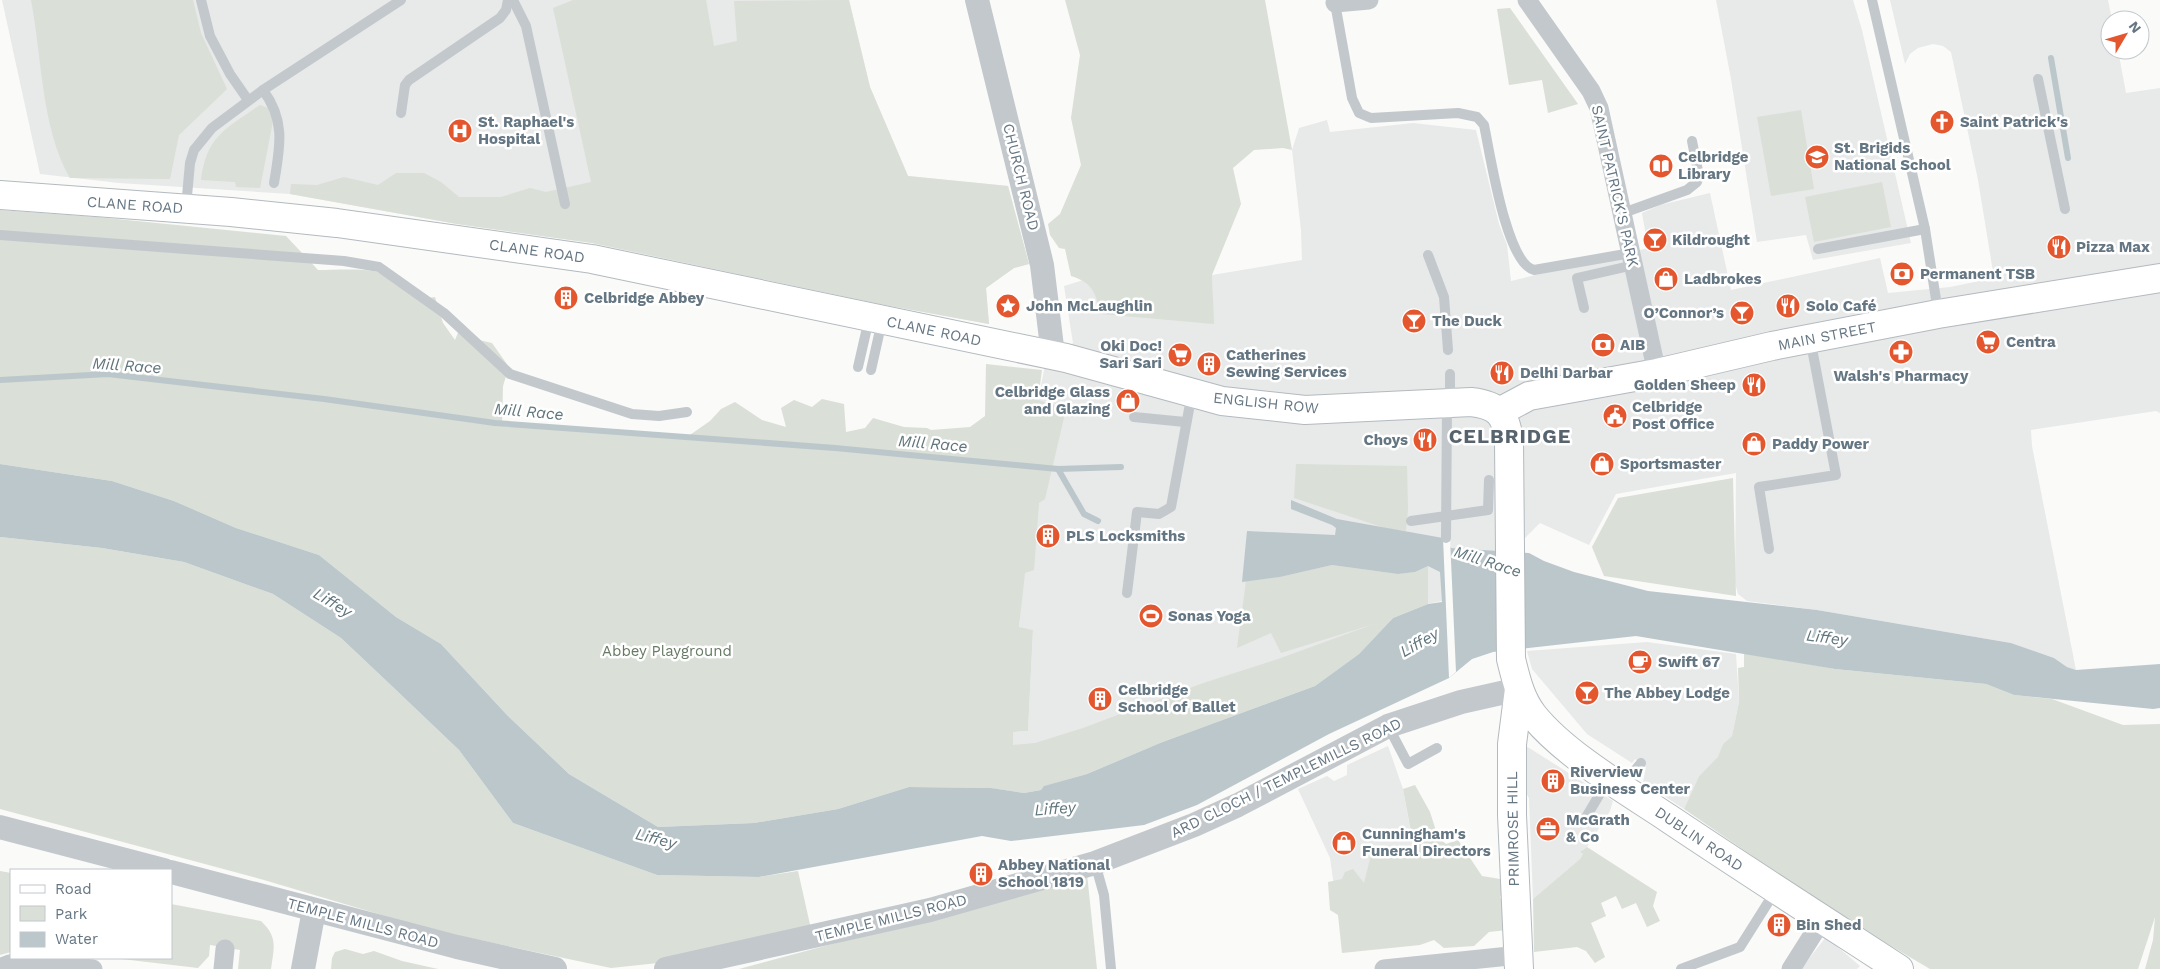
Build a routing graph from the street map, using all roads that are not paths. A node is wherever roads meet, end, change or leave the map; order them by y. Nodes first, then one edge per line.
1 (200, 0) edge
2 (401, 0) edge
3 (508, 0) edge
4 (513, 0) edge
5 (977, 0) edge
6 (1369, 0) edge
7 (1527, 0) edge
8 (1872, 0) edge
9 (1332, 2) edge
10 (2038, 79) dead end
11 (263, 90) junction
12 (248, 100) junction
13 (401, 113) dead end
14 (1692, 141) dead end
15 (274, 183) dead end
16 (0, 195) edge
17 (565, 204) dead end
18 (186, 208) junction
19 (2065, 208) dead end
20 (1622, 213) junction
21 (1925, 229) junction
22 (0, 235) edge
23 (1818, 249) dead end
24 (1428, 255) dead end
25 (1632, 259) junction
26 (2160, 278) edge
27 (1584, 308) dead end
28 (1938, 314) junction
29 (876, 319) junction
30 (1810, 338) junction
31 (1448, 350) dead end
32 (1060, 357) junction
33 (858, 367) dead end
34 (871, 370) dead end
35 (1657, 372) junction
36 (1450, 374) dead end
37 (1192, 393) junction
38 (1449, 403) junction
39 (687, 412) dead end
40 (1499, 412) junction
41 (1134, 417) dead end
42 (1185, 422) junction
43 (1489, 480) dead end
44 (1446, 515) junction
45 (1411, 521) dead end
46 (1446, 538) dead end
47 (1769, 549) dead end
48 (1126, 593) dead end
49 (1519, 689) junction
50 (1388, 726) junction
51 (1437, 748) dead end
52 (1641, 763) dead end
53 (1615, 783) junction
54 (1586, 819) dead end
55 (0, 827) edge
56 (1105, 860) junction
57 (160, 869) edge
58 (172, 872) edge
59 (1776, 890) junction
60 (314, 910) junction
61 (1822, 920) junction
62 (225, 949) dead end
63 (1519, 962) edge
64 (0, 968) edge
65 (93, 969) edge
66 (223, 969) edge
67 (303, 969) edge
68 (555, 969) edge
69 (666, 969) edge
70 (1112, 969) edge
71 (1384, 969) edge
72 (1681, 969) edge
73 (1791, 969) edge
74 (1899, 969) edge

1 - 12 lane
2 - 11 lane
3 - 13 lane
4 - 17 lane
5 - 32 street, CHURCH ROAD
6 - 9 street
7 - 20 street, SAINT PATRICK'S PARK
8 - 21 lane
9 - 25 lane
10 - 19 lane
11 - 12 lane
11 - 15 lane
12 - 18 lane
14 - 20 lane
16 - 18 main road, CLANE ROAD
18 - 29 main road, CLANE ROAD
20 - 25 street, SAINT PATRICK'S PARK
21 - 23 lane
21 - 28 lane
22 - 39 lane
24 - 31 lane
25 - 27 lane
25 - 35 street, SAINT PATRICK'S PARK
26 - 28 main road, MAIN STREET
28 - 30 main road, MAIN STREET
29 - 32 main road, CLANE ROAD
29 - 33 lane
29 - 34 lane
30 - 35 main road, MAIN STREET
30 - 47 lane
32 - 37 main road, ENGLISH ROW
35 - 40 main road, MAIN STREET
36 - 38 lane
37 - 38 main road, ENGLISH ROW
37 - 42 lane
38 - 40 main road, ENGLISH ROW
38 - 44 lane
40 - 49 main road
41 - 42 lane
42 - 48 lane
43 - 44 lane
44 - 45 lane
44 - 46 lane
49 - 50 street, ARD CLOCH / TEMPLEMILLS ROAD
49 - 53 main road, DUBLIN ROAD
49 - 63 main road, PRIMROSE HILL
50 - 51 lane
50 - 56 street, ARD CLOCH / TEMPLEMILLS ROAD
52 - 53 lane
53 - 54 lane
53 - 59 main road, DUBLIN ROAD
55 - 57 street
56 - 69 street, TEMPLE MILLS ROAD
56 - 70 lane
58 - 60 street, TEMPLE MILLS ROAD
59 - 61 main road, DUBLIN ROAD
59 - 72 lane
60 - 67 street
60 - 68 street, TEMPLE MILLS ROAD
61 - 73 street
61 - 74 main road, DUBLIN ROAD
62 - 66 street
63 - 71 street
64 - 65 street

